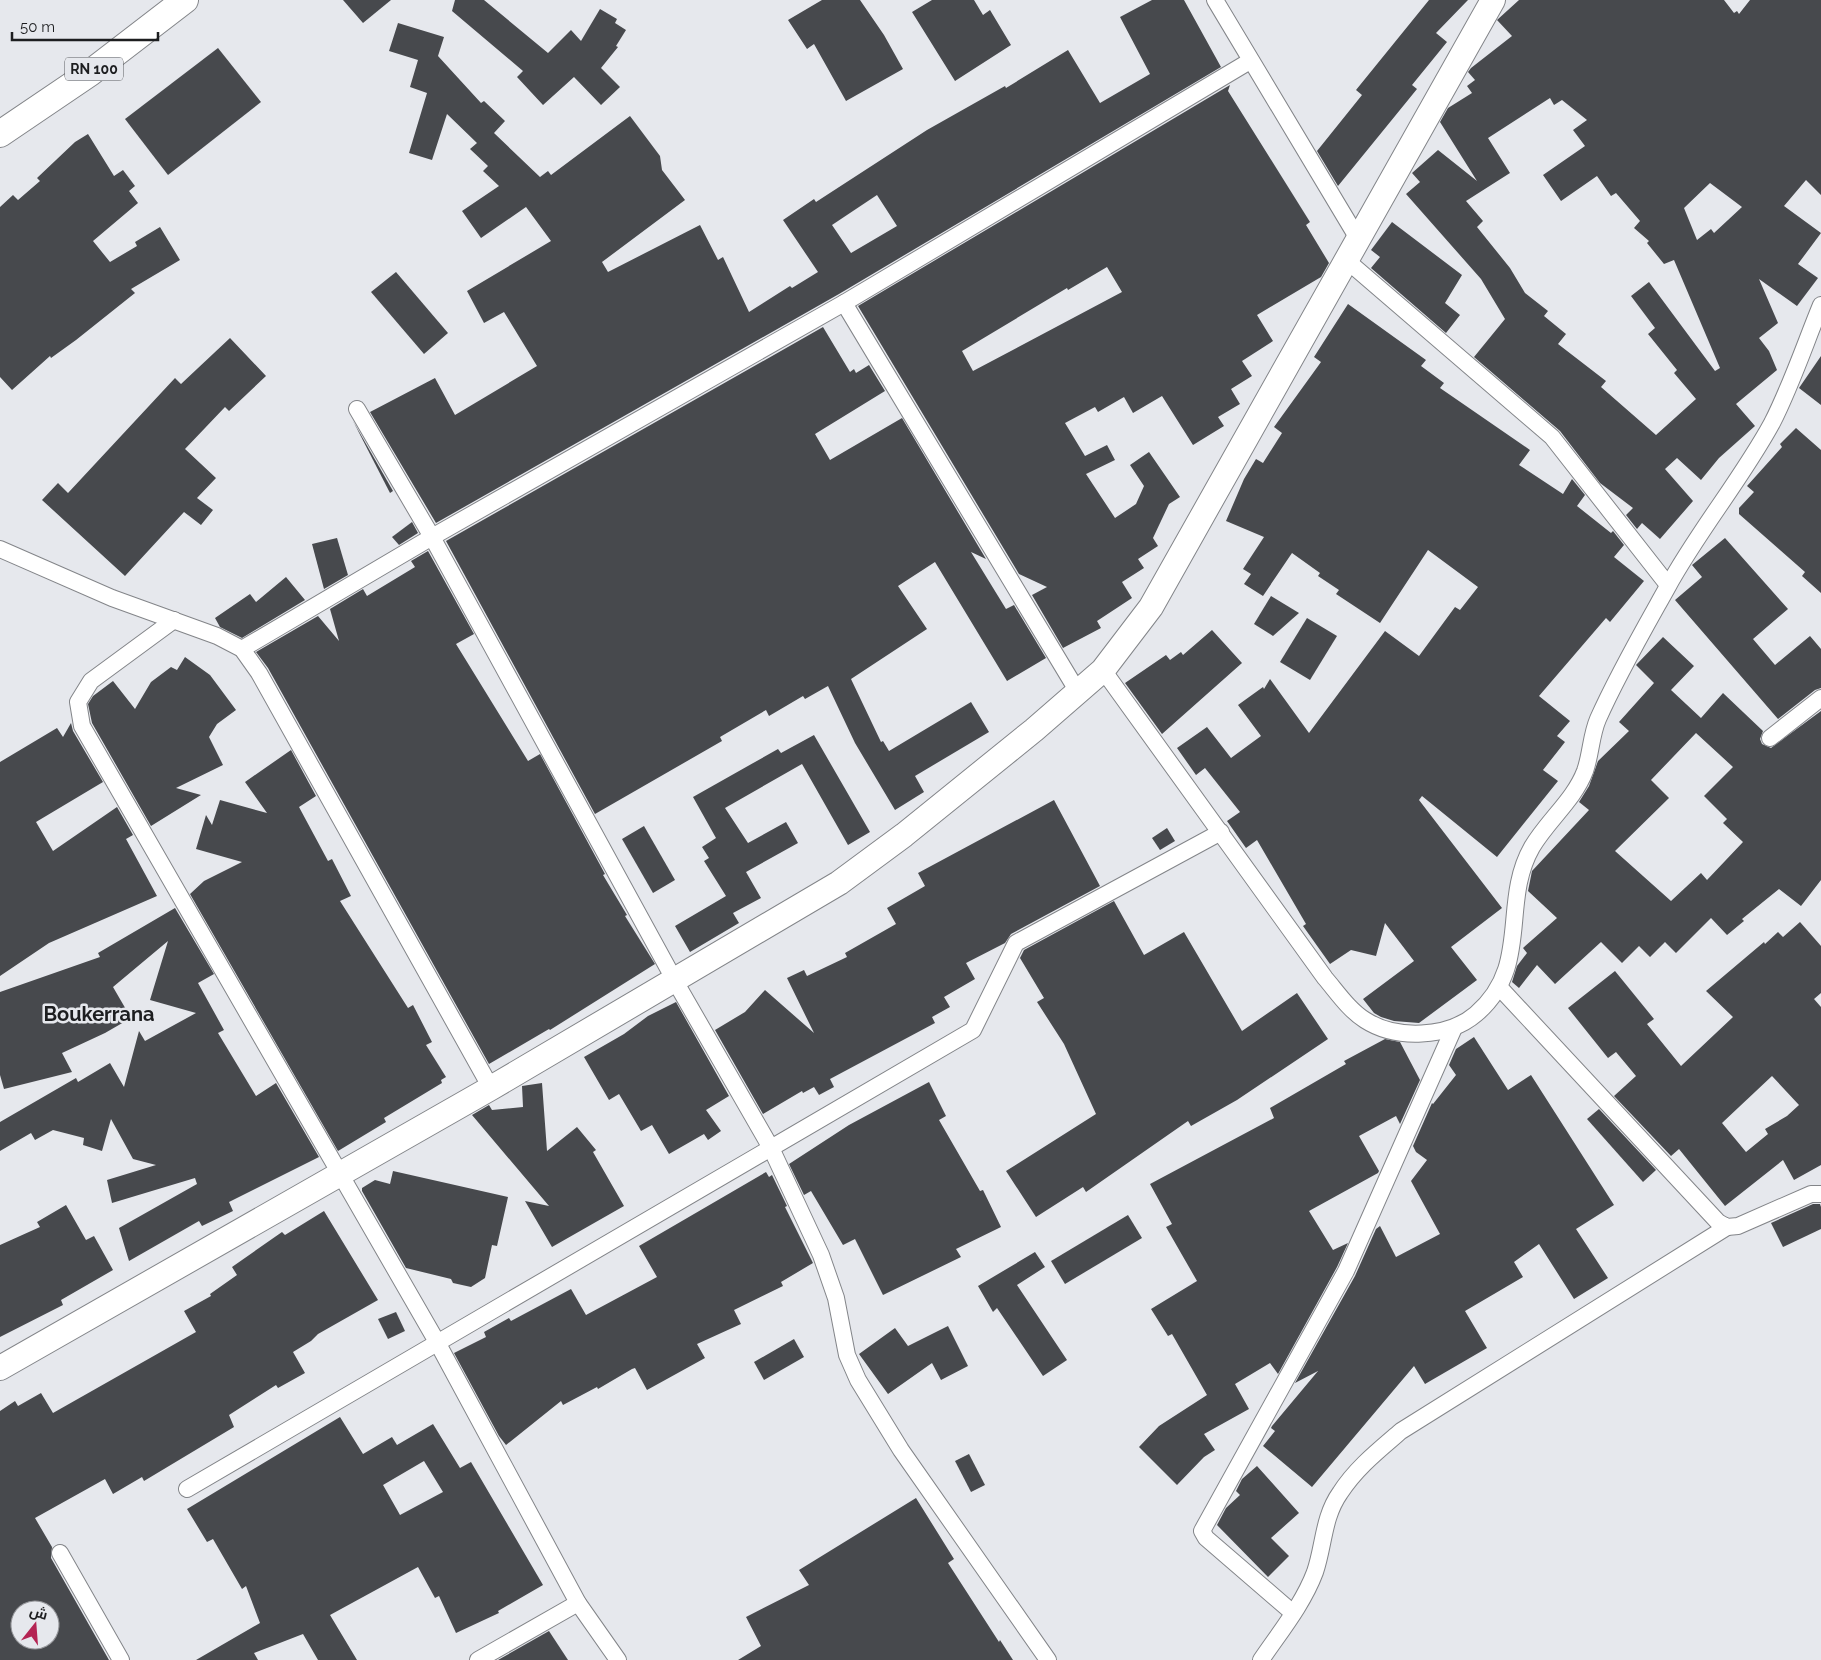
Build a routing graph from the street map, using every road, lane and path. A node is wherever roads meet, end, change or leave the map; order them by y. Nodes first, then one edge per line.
1 (185, 0) edge
2 (1215, 0) edge
3 (1492, 0) edge
4 (1250, 61) junction
5 (0, 134) edge
6 (1357, 237) junction
7 (1345, 259) junction
8 (844, 303) junction
9 (1821, 305) edge
10 (357, 408) dead end
11 (432, 536) junction
12 (0, 549) edge
13 (1668, 585) junction
14 (174, 620) junction
15 (242, 650) junction
16 (1102, 670) junction
17 (1078, 692) junction
18 (1821, 698) edge
19 (1770, 738) dead end
20 (1221, 832) junction
21 (675, 981) junction
22 (1500, 988) junction
23 (1453, 1030) junction
24 (491, 1088) junction
25 (771, 1148) junction
26 (341, 1174) junction
27 (1821, 1194) edge
28 (1727, 1227) junction
29 (437, 1342) junction
30 (0, 1368) edge
31 (186, 1490) dead end
32 (60, 1554) dead end
33 (578, 1603) junction
34 (1293, 1613) junction
35 (121, 1660) edge
36 (478, 1660) edge
37 (618, 1660) edge
38 (1048, 1660) edge
39 (1261, 1660) edge

1 - 5 main road, RN 100
2 - 4 street
3 - 6 street
4 - 6 street
4 - 8 street
6 - 7 street
7 - 13 street
7 - 16 street
8 - 11 street
8 - 17 street
9 - 13 street
10 - 11 street
11 - 15 street
11 - 21 street
12 - 14 street
13 - 22 street
14 - 15 street
14 - 26 street
15 - 24 street
16 - 17 street
16 - 20 street
17 - 21 street
18 - 19 street
20 - 23 street
20 - 25 street
21 - 24 street
21 - 25 street
22 - 23 street
22 - 28 street
23 - 34 street
24 - 26 street
25 - 29 street
25 - 38 street
26 - 29 street
26 - 30 street
27 - 28 street
28 - 34 street
29 - 31 street
29 - 33 street
32 - 35 street
33 - 36 street
33 - 37 street
34 - 39 street

